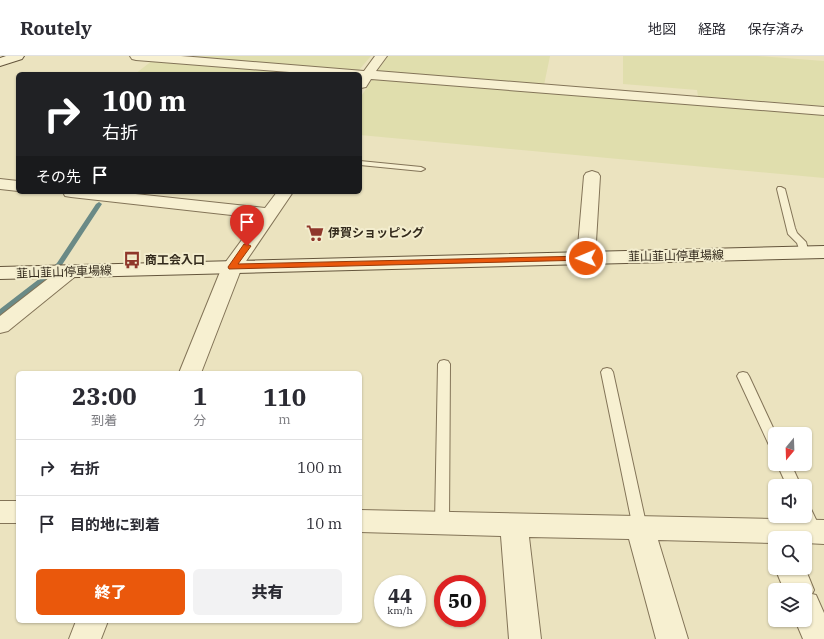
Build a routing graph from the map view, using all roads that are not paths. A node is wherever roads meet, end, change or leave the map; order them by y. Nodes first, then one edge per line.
1 (18, 56) edge
2 (136, 56) edge
3 (381, 56) edge
4 (0, 62) edge
5 (288, 72) edge
6 (364, 80) edge
7 (824, 111) edge
8 (362, 163) edge
9 (421, 169) dead end
10 (592, 176) dead end
11 (0, 184) edge
12 (16, 186) edge
13 (781, 189) dead end
14 (89, 194) edge
15 (284, 194) edge
16 (270, 214) junction
17 (824, 252) edge
18 (804, 253) junction
19 (586, 258) junction
20 (232, 267) junction
21 (70, 271) junction
22 (0, 273) edge
23 (0, 326) edge
24 (444, 364) dead end
25 (191, 371) edge
26 (607, 372) dead end
27 (743, 376) dead end
28 (768, 430) edge
29 (0, 512) edge
30 (16, 512) edge
31 (362, 521) edge
32 (442, 523) junction
33 (514, 525) junction
34 (814, 525) edge
35 (640, 528) junction
36 (792, 531) edge
37 (768, 535) edge
38 (812, 622) edge
39 (91, 623) edge
40 (85, 639) edge
41 (525, 639) edge
42 (672, 639) edge
43 (819, 639) edge

1 - 4 street
2 - 5 street
3 - 6 street
6 - 7 street
8 - 9 lane
10 - 19 street
11 - 12 street
13 - 18 lane
14 - 16 street
15 - 16 street
16 - 20 street
17 - 18 street, 韮山韮山停車場線
18 - 19 street, 韮山韮山停車場線
19 - 20 street, 韮山韮山停車場線
20 - 21 street, 韮山韮山停車場線
20 - 25 street
21 - 22 street, 韮山韮山停車場線
21 - 23 street
24 - 32 lane
26 - 35 lane
27 - 28 lane
29 - 30 street
31 - 32 street
32 - 33 street
33 - 35 street
33 - 41 street
34 - 36 street
35 - 37 street
35 - 42 street
38 - 43 street
39 - 40 street

